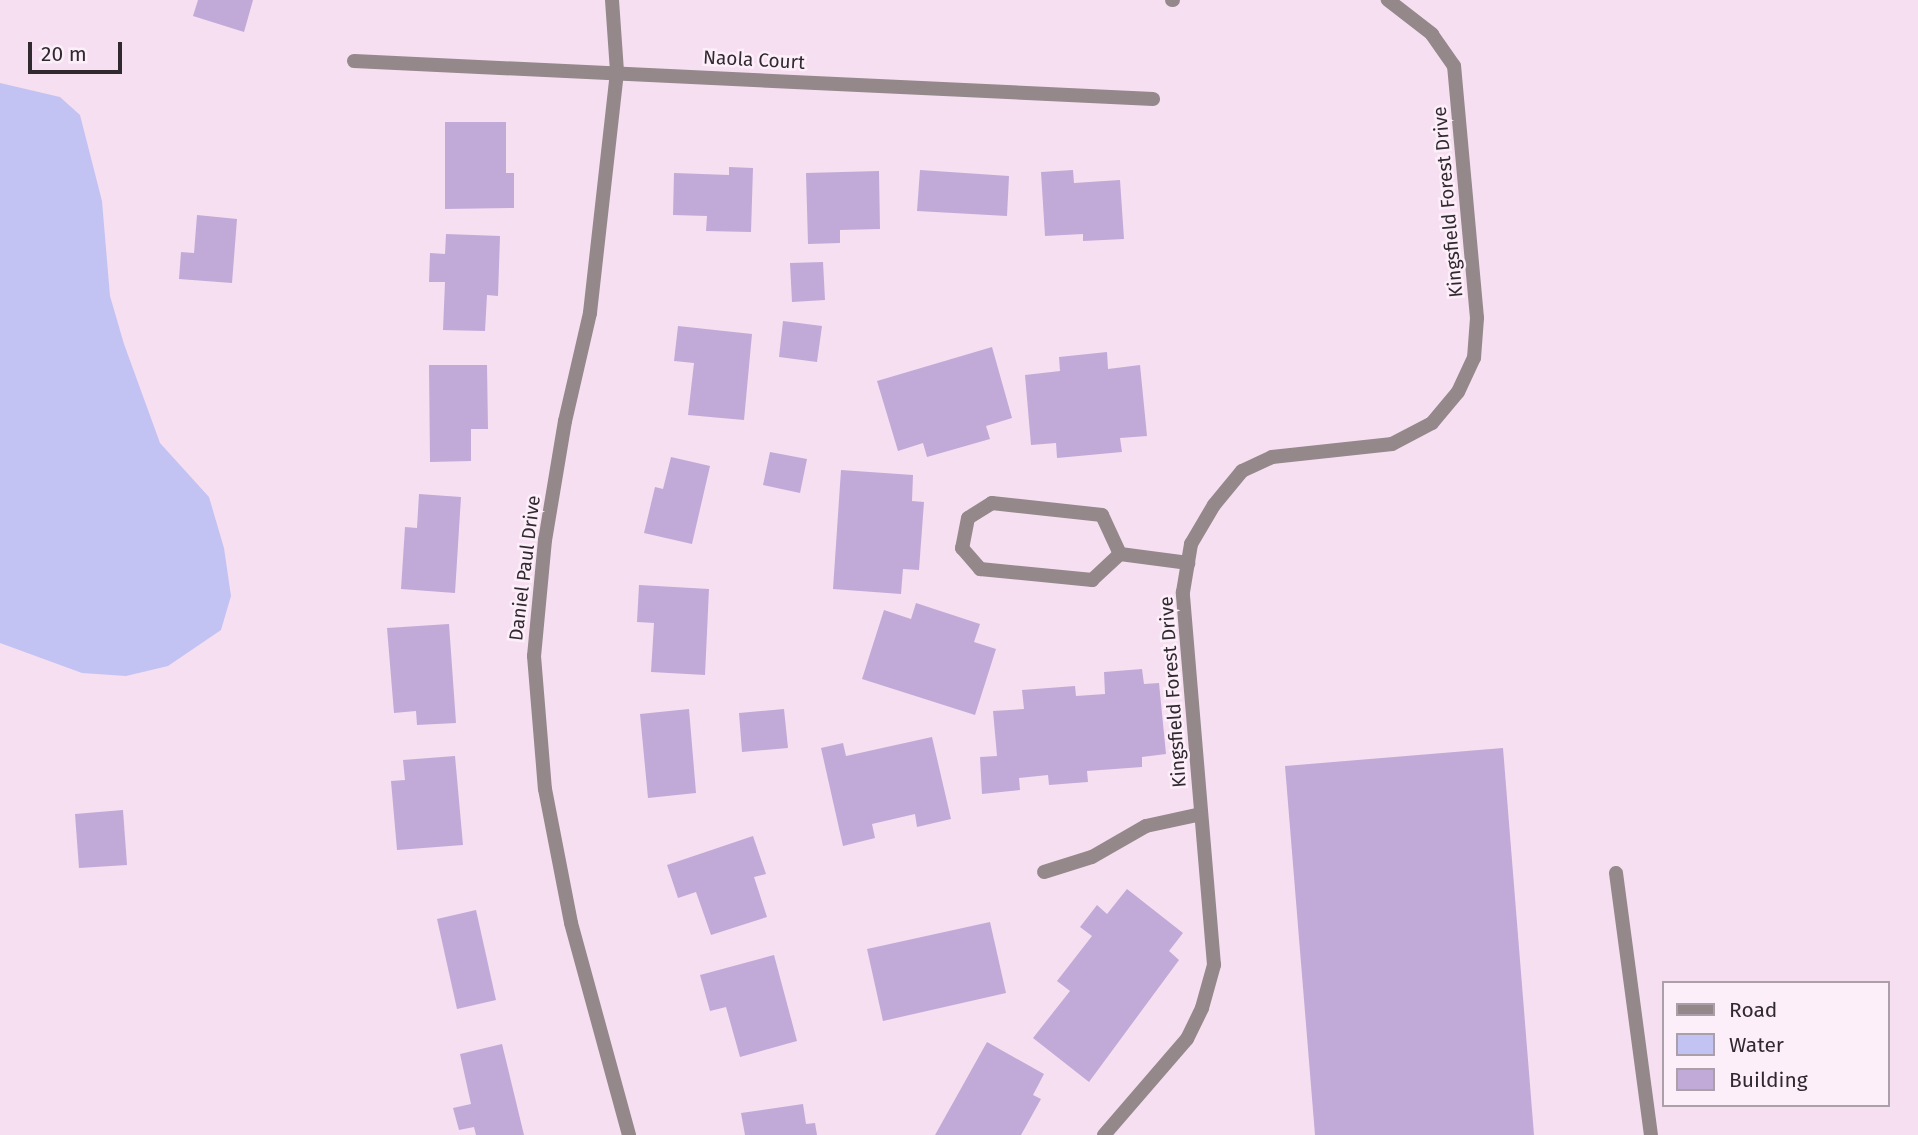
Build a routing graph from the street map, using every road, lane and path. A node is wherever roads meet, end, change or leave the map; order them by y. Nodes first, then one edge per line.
1 (612, 0) edge
2 (1388, 0) edge
3 (354, 61) dead end
4 (617, 72) junction
5 (1153, 99) dead end
6 (1120, 554) junction
7 (1188, 563) junction
8 (1201, 814) junction
9 (1044, 872) dead end
10 (1616, 873) dead end
11 (628, 1135) edge
12 (1104, 1135) edge
13 (1651, 1135) edge

1 - 4 street, Daniel Paul Drive
2 - 7 street, Kingsfield Forest Drive
3 - 4 street, Naola Court
4 - 5 street, Naola Court
4 - 11 street, Daniel Paul Drive
6 - 6 street
6 - 7 street
7 - 8 street, Kingsfield Forest Drive
8 - 9 street
8 - 12 street, Kingsfield Forest Drive
10 - 13 street

